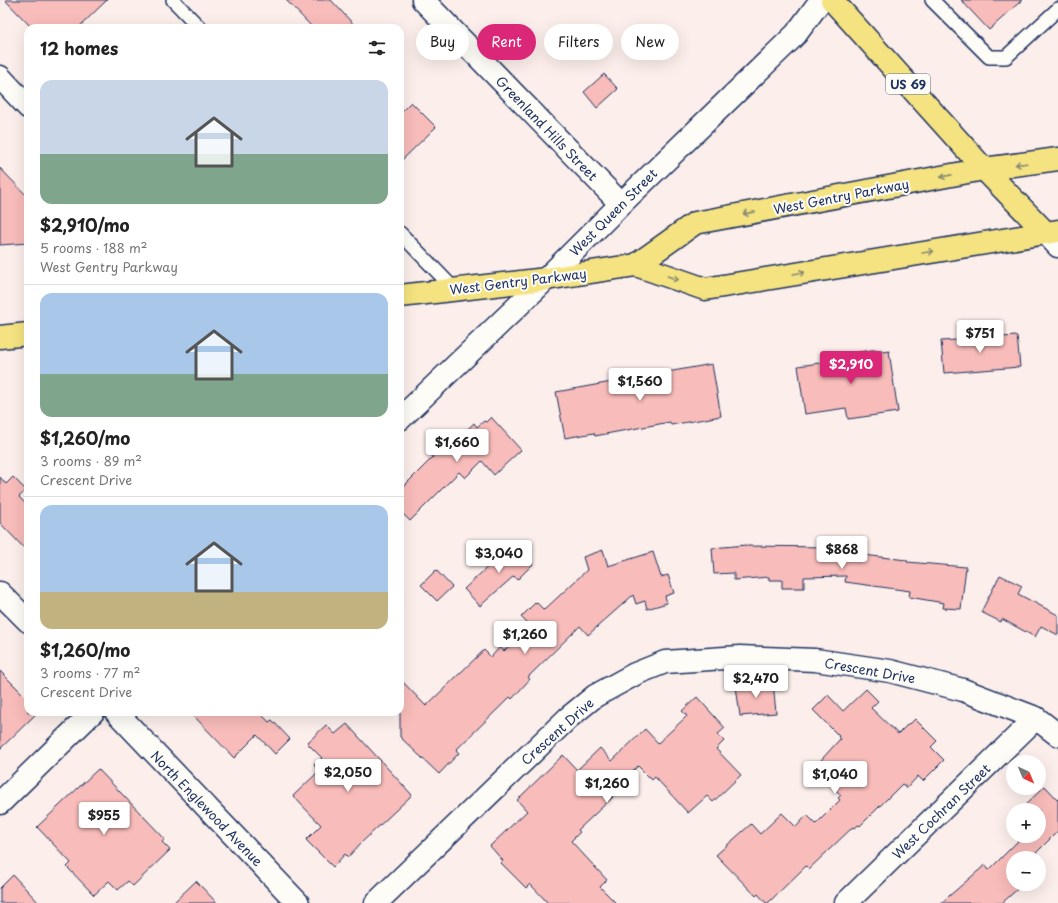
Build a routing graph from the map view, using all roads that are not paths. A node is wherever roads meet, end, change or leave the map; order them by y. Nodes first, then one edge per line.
1 (173, 0) edge
2 (423, 0) edge
3 (821, 0) edge
4 (832, 0) edge
5 (932, 0) edge
6 (1058, 9) edge
7 (196, 24) edge
8 (0, 77) edge
9 (24, 103) edge
10 (1058, 160) edge
11 (984, 169) junction
12 (621, 204) junction
13 (1054, 236) edge
14 (404, 237) edge
15 (636, 265) junction
16 (546, 280) junction
17 (455, 290) junction
18 (404, 296) edge
19 (24, 334) edge
20 (0, 337) edge
21 (404, 415) edge
22 (0, 592) edge
23 (24, 617) edge
24 (90, 716) edge
25 (120, 716) edge
26 (1036, 718) junction
27 (1058, 735) edge
28 (0, 803) edge
29 (298, 903) edge
30 (376, 903) edge
31 (846, 903) edge

1 - 7 lane
2 - 12 street, Greenland Hills Street
3 - 12 street, West Queen Street
4 - 11 main road, US 69
5 - 6 lane
8 - 9 street
10 -> 11 main road, West Gentry Parkway
11 - 13 main road, US 69
11 -> 15 main road, West Gentry Parkway
12 - 16 street, West Queen Street
15 -> 13 main road, West Gentry Parkway
14 - 17 lane
15 - 16 main road, West Gentry Parkway
16 - 17 main road, West Gentry Parkway
16 - 21 street, West Queen Street
17 - 18 main road, West Gentry Parkway
19 - 20 main road
22 - 23 street
24 - 28 street
25 - 29 street, North Englewood Avenue
26 - 27 street, Crescent Drive
26 - 30 street, Crescent Drive
26 - 31 street, West Cochran Street

